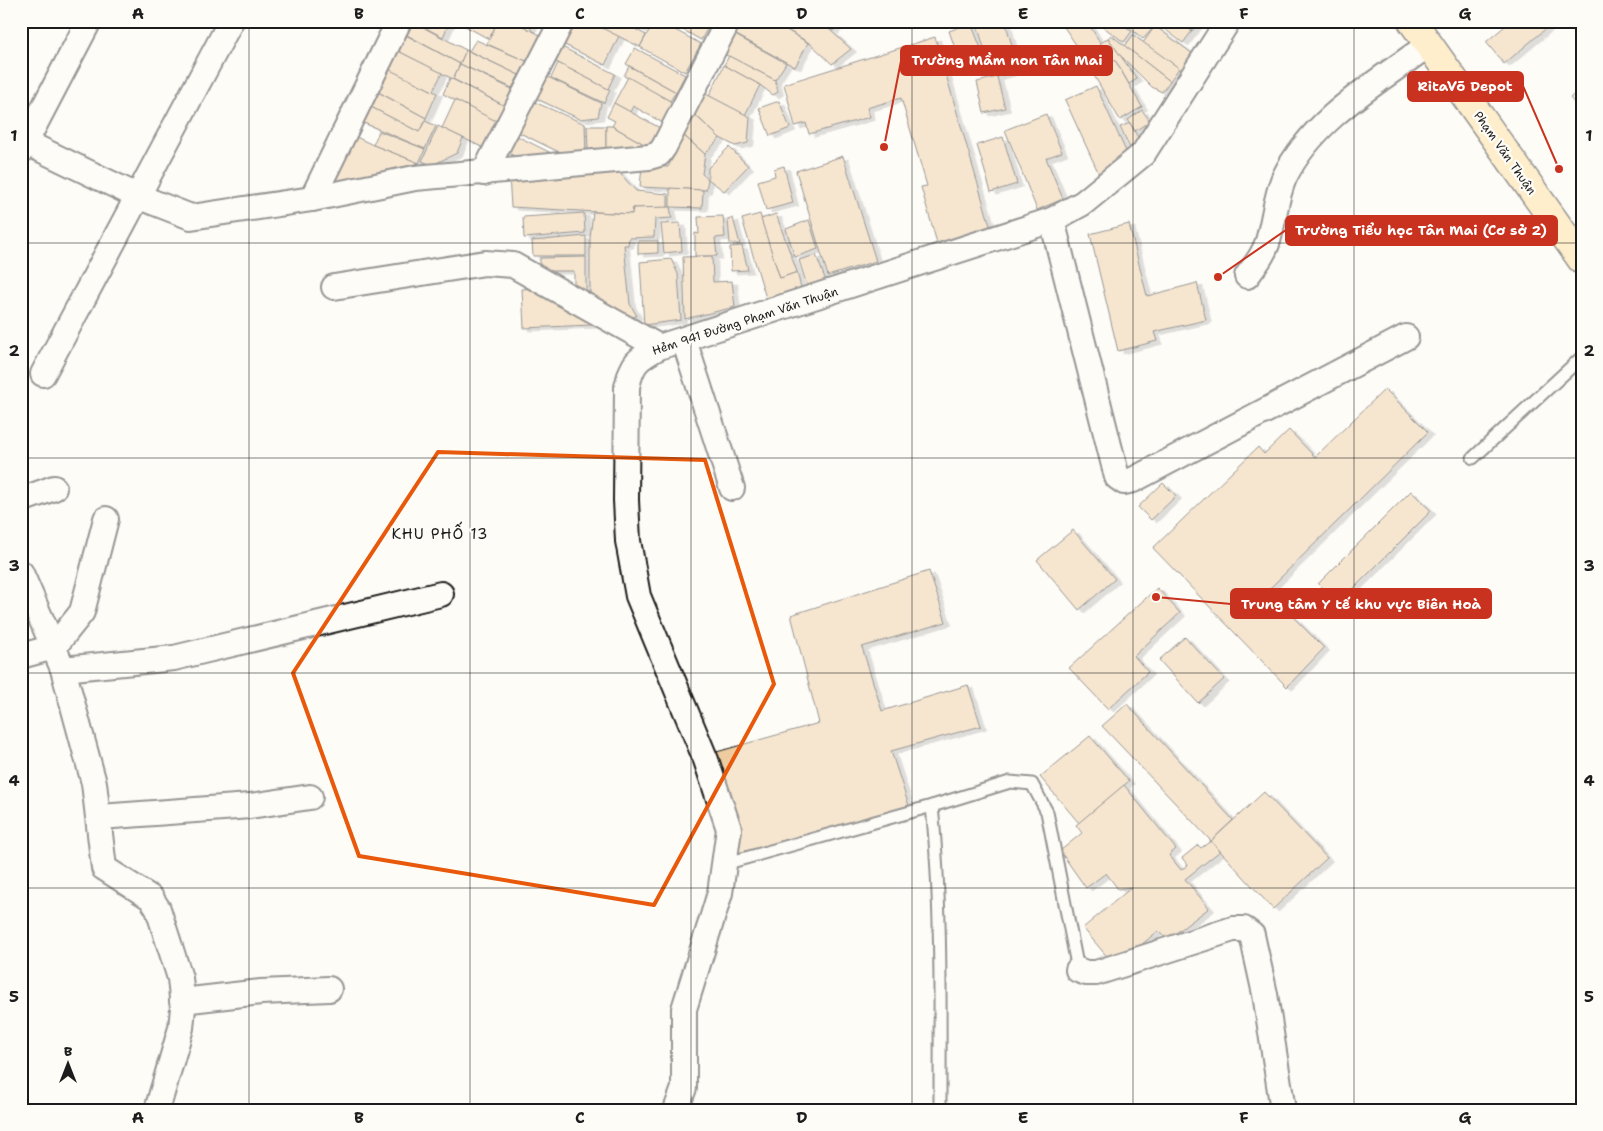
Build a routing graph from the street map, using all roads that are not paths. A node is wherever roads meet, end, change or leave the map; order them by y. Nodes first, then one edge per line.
1 (89, 21) edge
2 (230, 21) edge
3 (399, 21) edge
4 (562, 21) edge
5 (728, 21) edge
6 (1228, 21) edge
7 (1421, 29) edge
8 (23, 145) edge
9 (484, 173) junction
10 (137, 196) junction
11 (312, 199) junction
12 (1052, 220) junction
13 (1582, 260) edge
14 (1247, 276) dead end
15 (334, 287) dead end
16 (1406, 337) dead end
17 (684, 340) junction
18 (659, 347) junction
19 (1582, 358) edge
20 (44, 374) dead end
21 (1473, 458) dead end
22 (54, 488) dead end
23 (732, 488) dead end
24 (21, 500) edge
25 (106, 519) dead end
26 (21, 573) edge
27 (441, 594) dead end
28 (54, 647) junction
29 (21, 656) edge
30 (63, 669) junction
31 (310, 797) dead end
32 (932, 806) junction
33 (100, 817) junction
34 (724, 864) junction
35 (1078, 970) joint
36 (329, 989) dead end
37 (182, 1001) junction
38 (157, 1110) edge
39 (676, 1110) edge
40 (940, 1110) edge
41 (1284, 1110) edge

1 - 8 street
2 - 10 street
3 - 11 street
4 - 9 street
5 - 9 street
6 - 12 street, Hẻm 941 Đường Phạm Văn Thuận
7 - 13 main road, Phạm Văn Thuận
7 - 14 street
8 - 10 street
9 - 11 street
10 - 11 street
10 - 20 street
12 - 16 street
12 - 17 street, Hẻm 941 Đường Phạm Văn Thuận
15 - 18 street
17 - 18 street, Hẻm 941 Đường Phạm Văn Thuận
17 - 23 street
18 - 34 street, Hẻm 941 Đường Phạm Văn Thuận
19 - 21 lane
22 - 24 street
25 - 28 street
26 - 28 street
27 - 30 street
28 - 29 street
28 - 30 street
30 - 33 street
31 - 33 street
32 - 34 lane
32 - 35 lane
32 - 40 lane
33 - 37 street
34 - 39 street, Hẻm 941 Đường Phạm Văn Thuận
35 - 41 street
36 - 37 street
37 - 38 street

